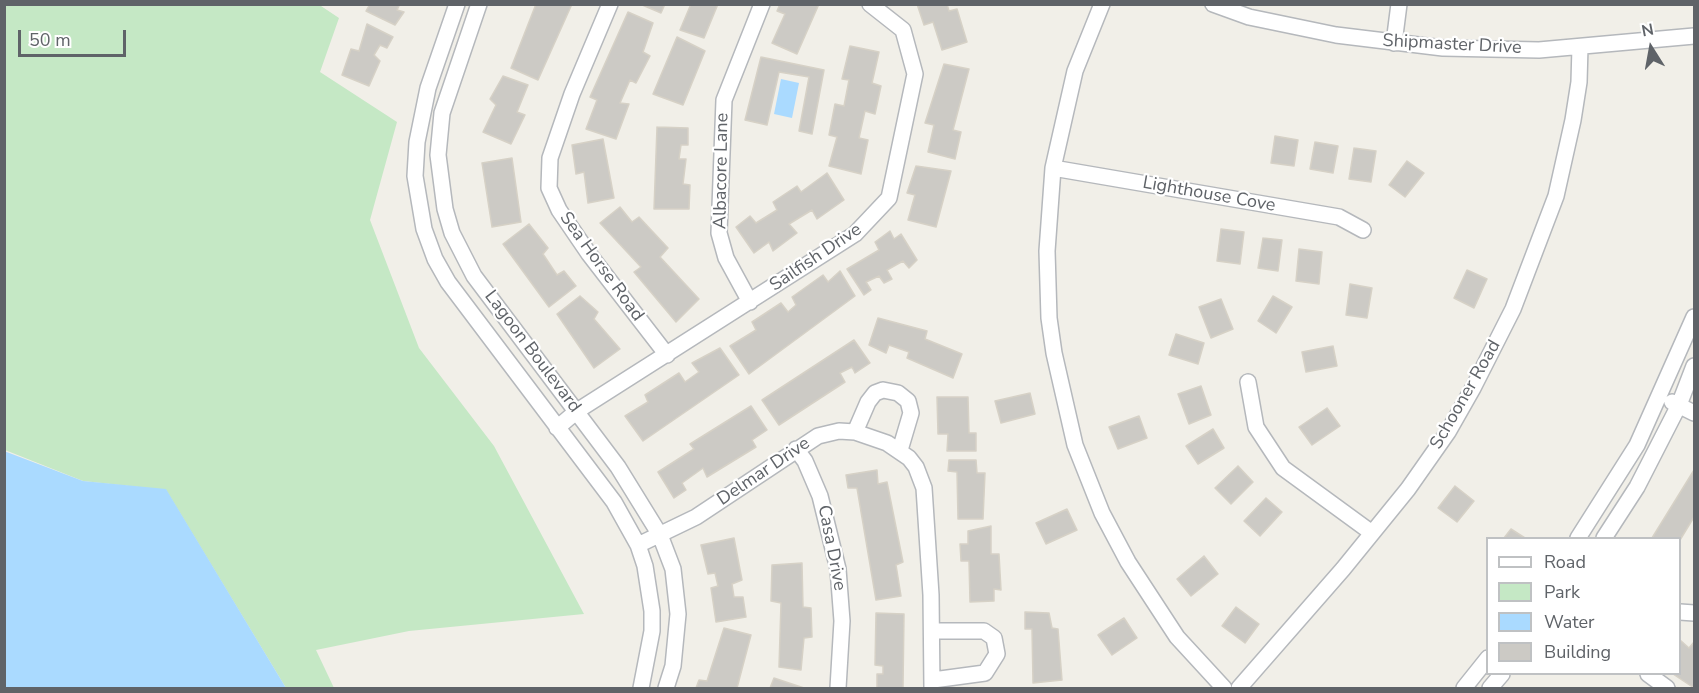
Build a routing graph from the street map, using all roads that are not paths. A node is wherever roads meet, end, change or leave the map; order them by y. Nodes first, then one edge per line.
1 (457, 4) edge
2 (479, 4) edge
3 (610, 4) edge
4 (762, 4) edge
5 (870, 4) edge
6 (1102, 4) edge
7 (1213, 4) edge
8 (1400, 4) edge
9 (1695, 36) edge
10 (1394, 43) junction
11 (1580, 47) junction
12 (1053, 168) junction
13 (1363, 230) dead end
14 (750, 302) junction
15 (1695, 317) edge
16 (666, 355) junction
17 (1695, 366) edge
18 (1248, 382) dead end
19 (1661, 396) junction
20 (1679, 405) junction
21 (577, 411) junction
22 (1695, 413) edge
23 (557, 428) junction
24 (855, 432) junction
25 (796, 449) junction
26 (900, 450) junction
27 (1372, 533) junction
28 (660, 535) junction
29 (1579, 537) edge
30 (1605, 537) edge
31 (638, 545) junction
32 (932, 631) junction
33 (1486, 660) edge
34 (1501, 675) edge
35 (1649, 675) edge
36 (933, 684) edge
37 (641, 688) edge
38 (666, 688) edge
39 (838, 688) edge
40 (1224, 688) edge
41 (1239, 688) edge
42 (1464, 688) edge
43 (1490, 688) edge
44 (1667, 688) edge

1 - 23 street, Lagoon Boulevard
2 - 21 street, Lagoon Boulevard
3 - 16 street, Sea Horse Road
4 - 14 street, Albacore Lane
5 - 14 street, Sailfish Drive
6 - 12 street
7 - 10 street, Shipmaster Drive
8 - 10 street
9 - 11 street, Shipmaster Drive
10 - 11 street, Shipmaster Drive
11 - 27 street, Schooner Road
12 - 13 street, Lighthouse Cove
12 - 40 street
14 - 16 street, Sailfish Drive
15 - 19 street
16 - 21 street, Sailfish Drive
17 - 20 street
18 - 27 street
19 - 20 street
19 - 29 street
20 - 22 street
20 - 30 street
21 - 23 street, Sailfish Drive
21 - 28 street, Lagoon Boulevard
23 - 31 street, Lagoon Boulevard
24 - 25 street, Delmar Drive
24 - 26 street, Delmar Drive
24 - 26 street
25 - 28 street, Delmar Drive
25 - 39 street, Casa Drive
26 - 32 street, Delmar Drive
27 - 41 street, Schooner Road
28 - 31 street, Delmar Drive
28 - 38 street, Lagoon Boulevard
31 - 37 street, Lagoon Boulevard
32 - 36 street, Delmar Drive
32 - 36 street
33 - 42 street
34 - 43 street
35 - 44 street

